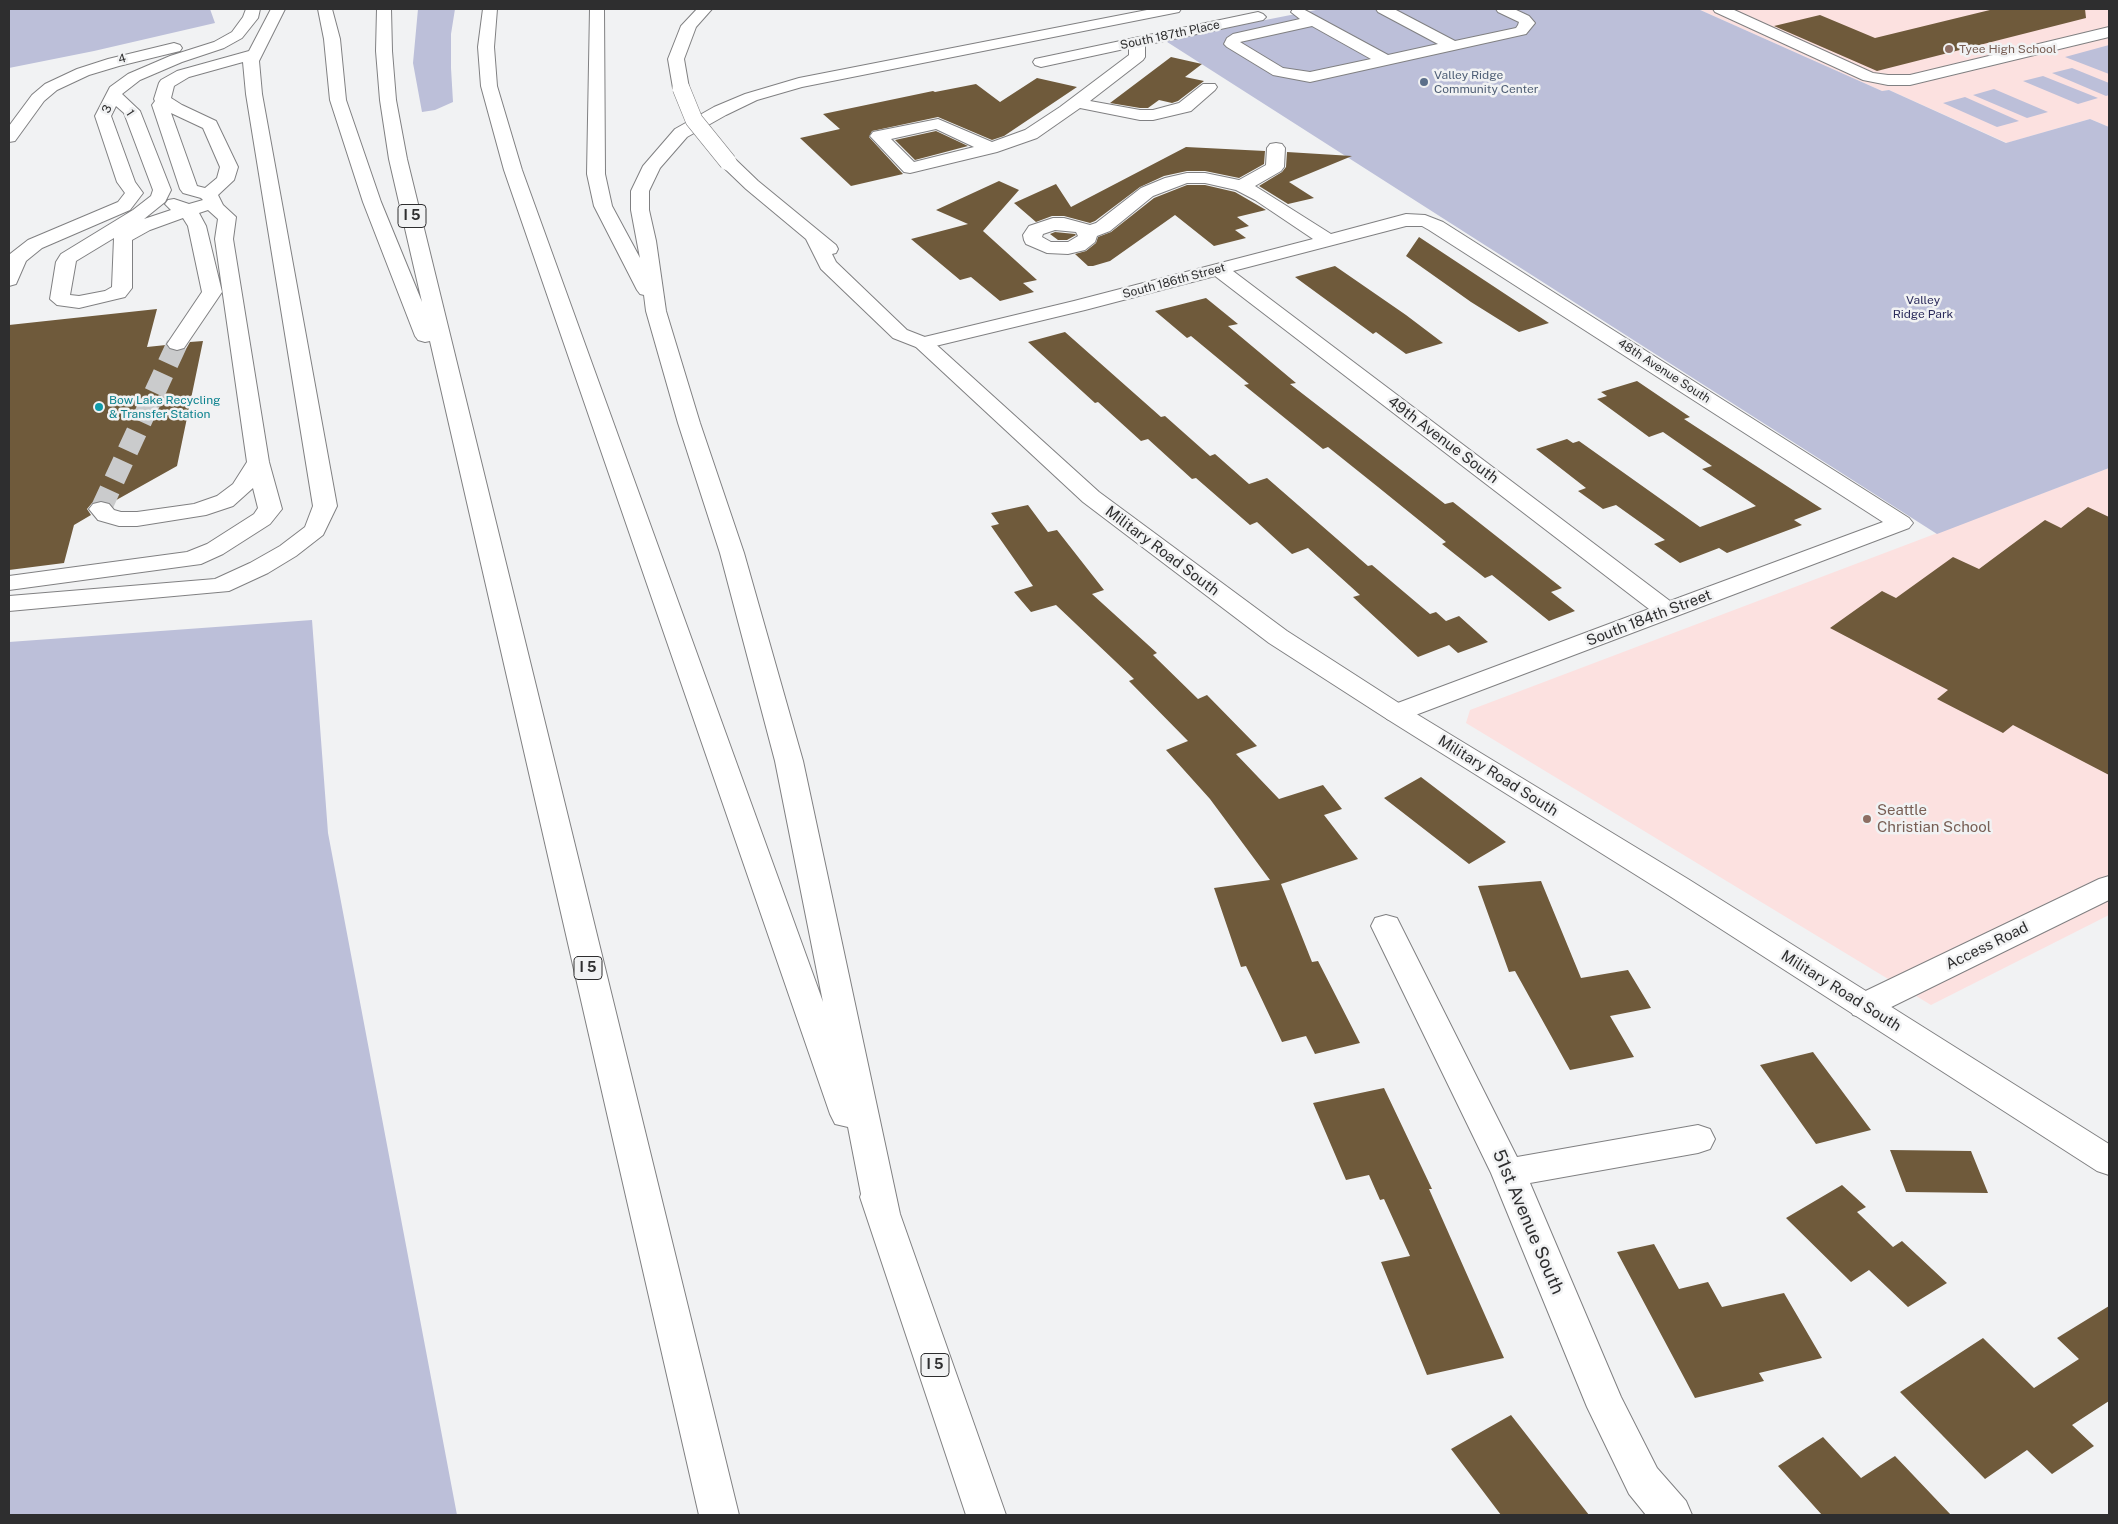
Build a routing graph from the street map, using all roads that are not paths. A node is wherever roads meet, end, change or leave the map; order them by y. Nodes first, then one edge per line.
1 (278, 9) edge
2 (324, 9) edge
3 (384, 9) edge
4 (490, 9) edge
5 (597, 9) edge
6 (705, 9) edge
7 (1174, 9) edge
8 (1383, 9) edge
9 (1503, 9) edge
10 (1720, 9) edge
11 (1288, 11) edge
12 (252, 14) edge
13 (1314, 20) junction
14 (2109, 32) edge
15 (237, 35) junction
16 (1137, 42) junction
17 (1453, 46) junction
18 (254, 54) junction
19 (1386, 61) junction
20 (1040, 62) dead end
21 (240, 85) junction
22 (1209, 87) dead end
23 (113, 95) junction
24 (166, 102) junction
25 (1077, 103) junction
26 (16, 119) edge
27 (112, 121) junction
28 (140, 134) junction
29 (188, 135) dead end
30 (9, 137) edge
31 (991, 148) junction
32 (1276, 148) dead end
33 (102, 164) dead end
34 (1242, 186) junction
35 (134, 193) junction
36 (211, 195) junction
37 (159, 198) junction
38 (193, 219) junction
39 (1425, 221) joint
40 (1087, 233) dead end
41 (1327, 240) junction
42 (1218, 269) junction
43 (9, 280) edge
44 (654, 304) junction
45 (923, 343) junction
46 (177, 344) tunnel mouth
47 (459, 421) junction
48 (258, 462) junction
49 (101, 509) dead end
50 (1902, 524) joint
51 (9, 584) edge
52 (9, 604) edge
53 (1667, 611) junction
54 (1396, 713) junction
55 (2109, 887) edge
56 (1386, 926) dead end
57 (1864, 1006) junction
58 (1698, 1139) dead end
59 (2109, 1161) edge
60 (1508, 1173) junction
61 (883, 1215) junction
62 (719, 1515) edge
63 (986, 1515) edge
64 (1672, 1515) edge

1 - 18 main road
2 - 47 main road
3 - 47 main road, I 5
4 - 61 main road, I 5
5 - 44 main road
6 - 45 main road, Military Road South, bridge
7 - 44 main road
8 - 17 main road
9 - 17 main road
10 - 14 main road
11 - 13 main road
11 - 16 main road, South 187th Place
12 - 15 main road
13 - 19 main road
13 - 19 main road
15 - 23 main road
15 - 26 main road, 4
16 - 20 main road, South 187th Place
16 - 25 main road
17 - 19 main road
18 - 21 main road
18 - 24 main road
21 - 24 main road
21 - 52 main road
22 - 25 main road
23 - 27 main road, 3
23 - 28 main road, 1
24 - 28 main road
24 - 29 main road
24 - 36 main road
24 - 36 main road
25 - 31 main road
26 - 30 main road, 4
27 - 28 main road
27 - 33 main road, 3
27 - 35 main road, 3
28 - 37 main road, 1
31 - 31 main road
32 - 34 main road
34 - 40 main road
34 - 41 main road
35 - 37 main road
35 - 43 main road
36 - 38 main road
36 - 48 main road
37 - 38 main road
37 - 38 main road
38 - 46 main road
39 - 41 main road, South 186th Street
39 - 50 main road, 48th Avenue South
41 - 42 main road, South 186th Street
42 - 45 main road, South 186th Street
42 - 53 main road, 49th Avenue South
44 - 61 main road
45 - 54 main road, Military Road South
47 - 62 main road, I 5
48 - 49 main road
48 - 51 main road
50 - 53 main road, South 184th Street
53 - 54 main road, South 184th Street
54 - 57 main road, Military Road South
55 - 57 main road, Access Road
56 - 60 main road, 51st Avenue South
57 - 59 main road, Military Road South
58 - 60 main road
60 - 64 main road, 51st Avenue South
61 - 63 main road, I 5

